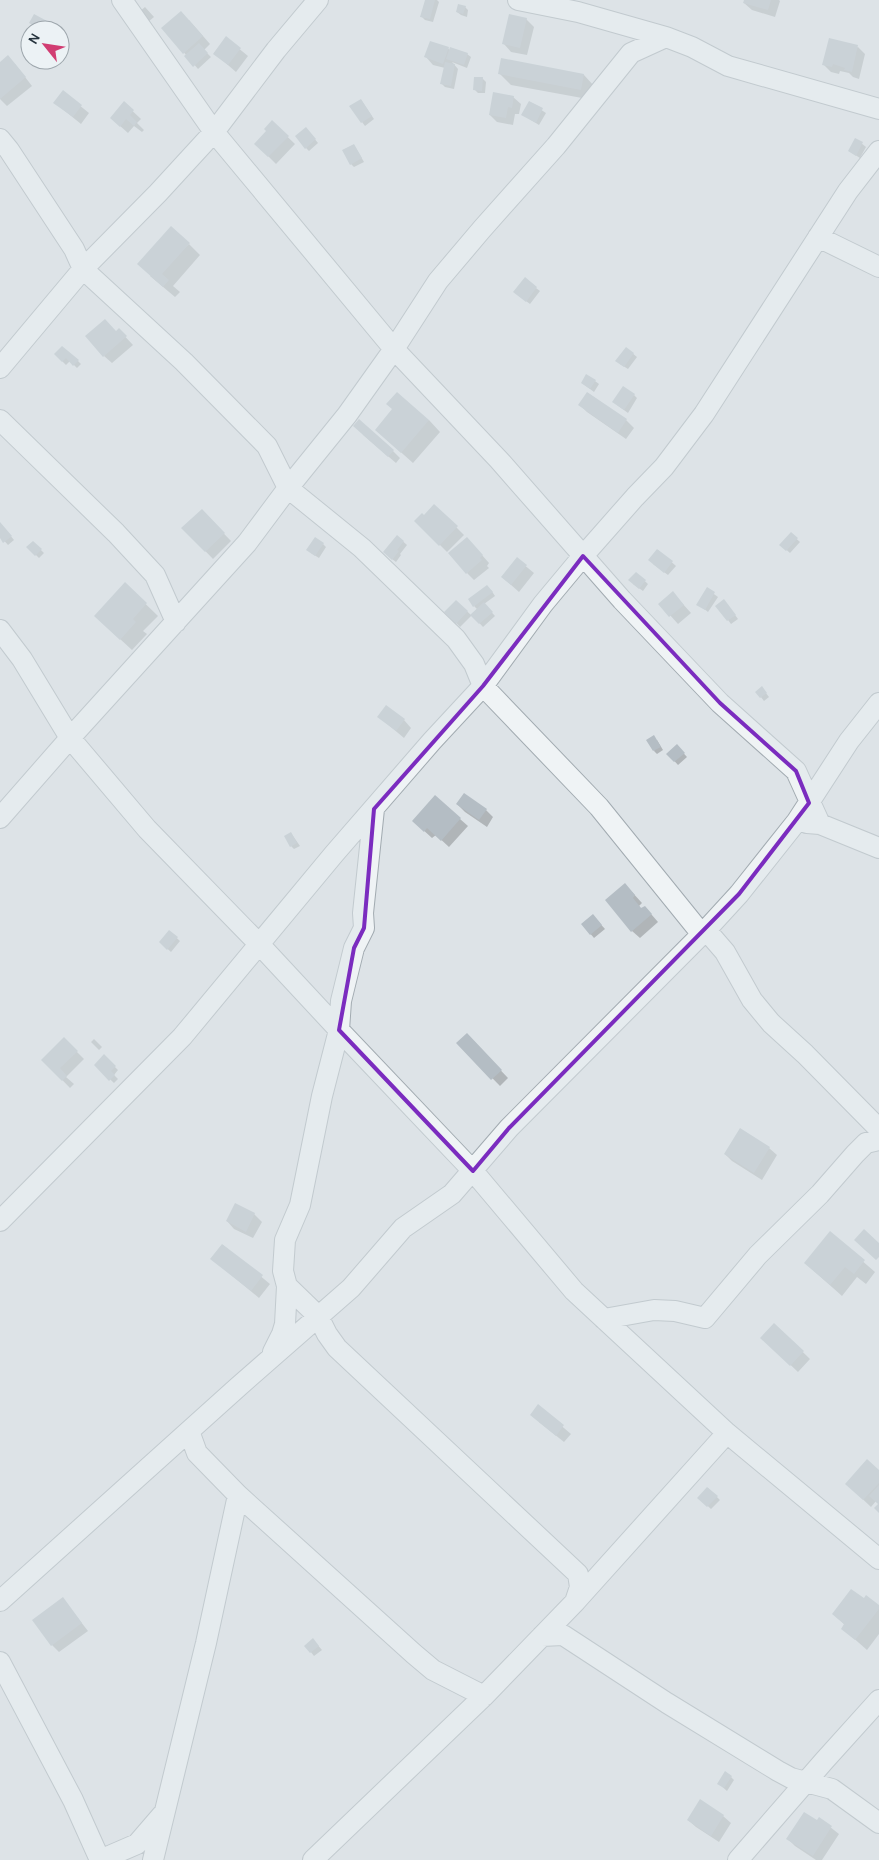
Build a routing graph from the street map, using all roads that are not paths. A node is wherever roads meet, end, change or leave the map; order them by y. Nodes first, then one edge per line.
1 (122, 0) edge
2 (318, 0) edge
3 (518, 0) edge
4 (619, 23) junction
5 (666, 37) junction
6 (616, 72) junction
7 (879, 109) edge
8 (214, 132) junction
9 (0, 139) edge
10 (879, 151) edge
11 (818, 237) junction
12 (879, 266) edge
13 (84, 269) junction
14 (394, 349) junction
15 (0, 368) edge
16 (0, 420) edge
17 (288, 488) junction
18 (583, 556) junction
19 (176, 622) junction
20 (0, 630) edge
21 (482, 686) junction
22 (879, 703) edge
23 (70, 738) junction
24 (796, 771) junction
25 (824, 777) junction
26 (809, 803) junction
27 (374, 809) junction
28 (0, 818) edge
29 (797, 822) junction
30 (820, 824) junction
31 (879, 848) edge
32 (706, 930) junction
33 (260, 945) junction
34 (686, 951) junction
35 (726, 952) junction
36 (338, 1030) junction
37 (879, 1129) edge
38 (879, 1140) edge
39 (473, 1171) junction
40 (0, 1221) edge
41 (287, 1286) junction
42 (318, 1316) junction
43 (604, 1319) junction
44 (270, 1358) junction
45 (189, 1432) junction
46 (727, 1433) junction
47 (168, 1451) junction
48 (198, 1453) junction
49 (238, 1495) junction
50 (879, 1559) edge
51 (2, 1595) edge
52 (576, 1602) junction
53 (561, 1627) junction
54 (0, 1662) edge
55 (484, 1696) junction
56 (879, 1700) edge
57 (824, 1761) junction
58 (806, 1782) junction
59 (832, 1789) junction
60 (165, 1812) junction
61 (879, 1824) edge
62 (100, 1860) edge
63 (153, 1860) edge
64 (313, 1860) edge
65 (738, 1860) edge

1 - 8 street
2 - 8 street
3 - 4 street
4 - 5 street
4 - 6 street
5 - 6 street
5 - 7 street
6 - 14 street
8 - 13 street
8 - 14 street
9 - 13 street
10 - 11 street
11 - 12 street
11 - 18 street
13 - 15 street
13 - 17 street
14 - 17 street
14 - 18 street
16 - 19 street
17 - 19 street
17 - 21 street
18 - 21 street
18 - 24 street
19 - 23 street
20 - 23 street
21 - 27 street
21 - 32 street
22 - 25 street
23 - 28 street
23 - 33 street
24 - 25 street
24 - 26 street
25 - 26 street
26 - 29 street
26 - 30 street
27 - 33 street
27 - 36 street
29 - 30 street
29 - 32 street
30 - 31 street
32 - 34 street
32 - 35 street
33 - 36 street
33 - 40 street
34 - 35 street
34 - 39 street
35 - 37 street
36 - 39 street
36 - 41 street
38 - 43 street
39 - 42 street
39 - 43 street
41 - 42 street
41 - 44 street
42 - 44 street
42 - 52 street
43 - 46 street
44 - 45 street
45 - 47 street
45 - 48 street
46 - 50 street
46 - 52 street
47 - 48 street
47 - 51 street
48 - 49 street
49 - 55 street
49 - 60 street
52 - 53 street
53 - 55 street
53 - 58 street
54 - 62 street
55 - 64 street
56 - 57 street
57 - 58 street
57 - 59 street
58 - 59 street
58 - 65 street
59 - 61 street
60 - 62 street
60 - 63 street

